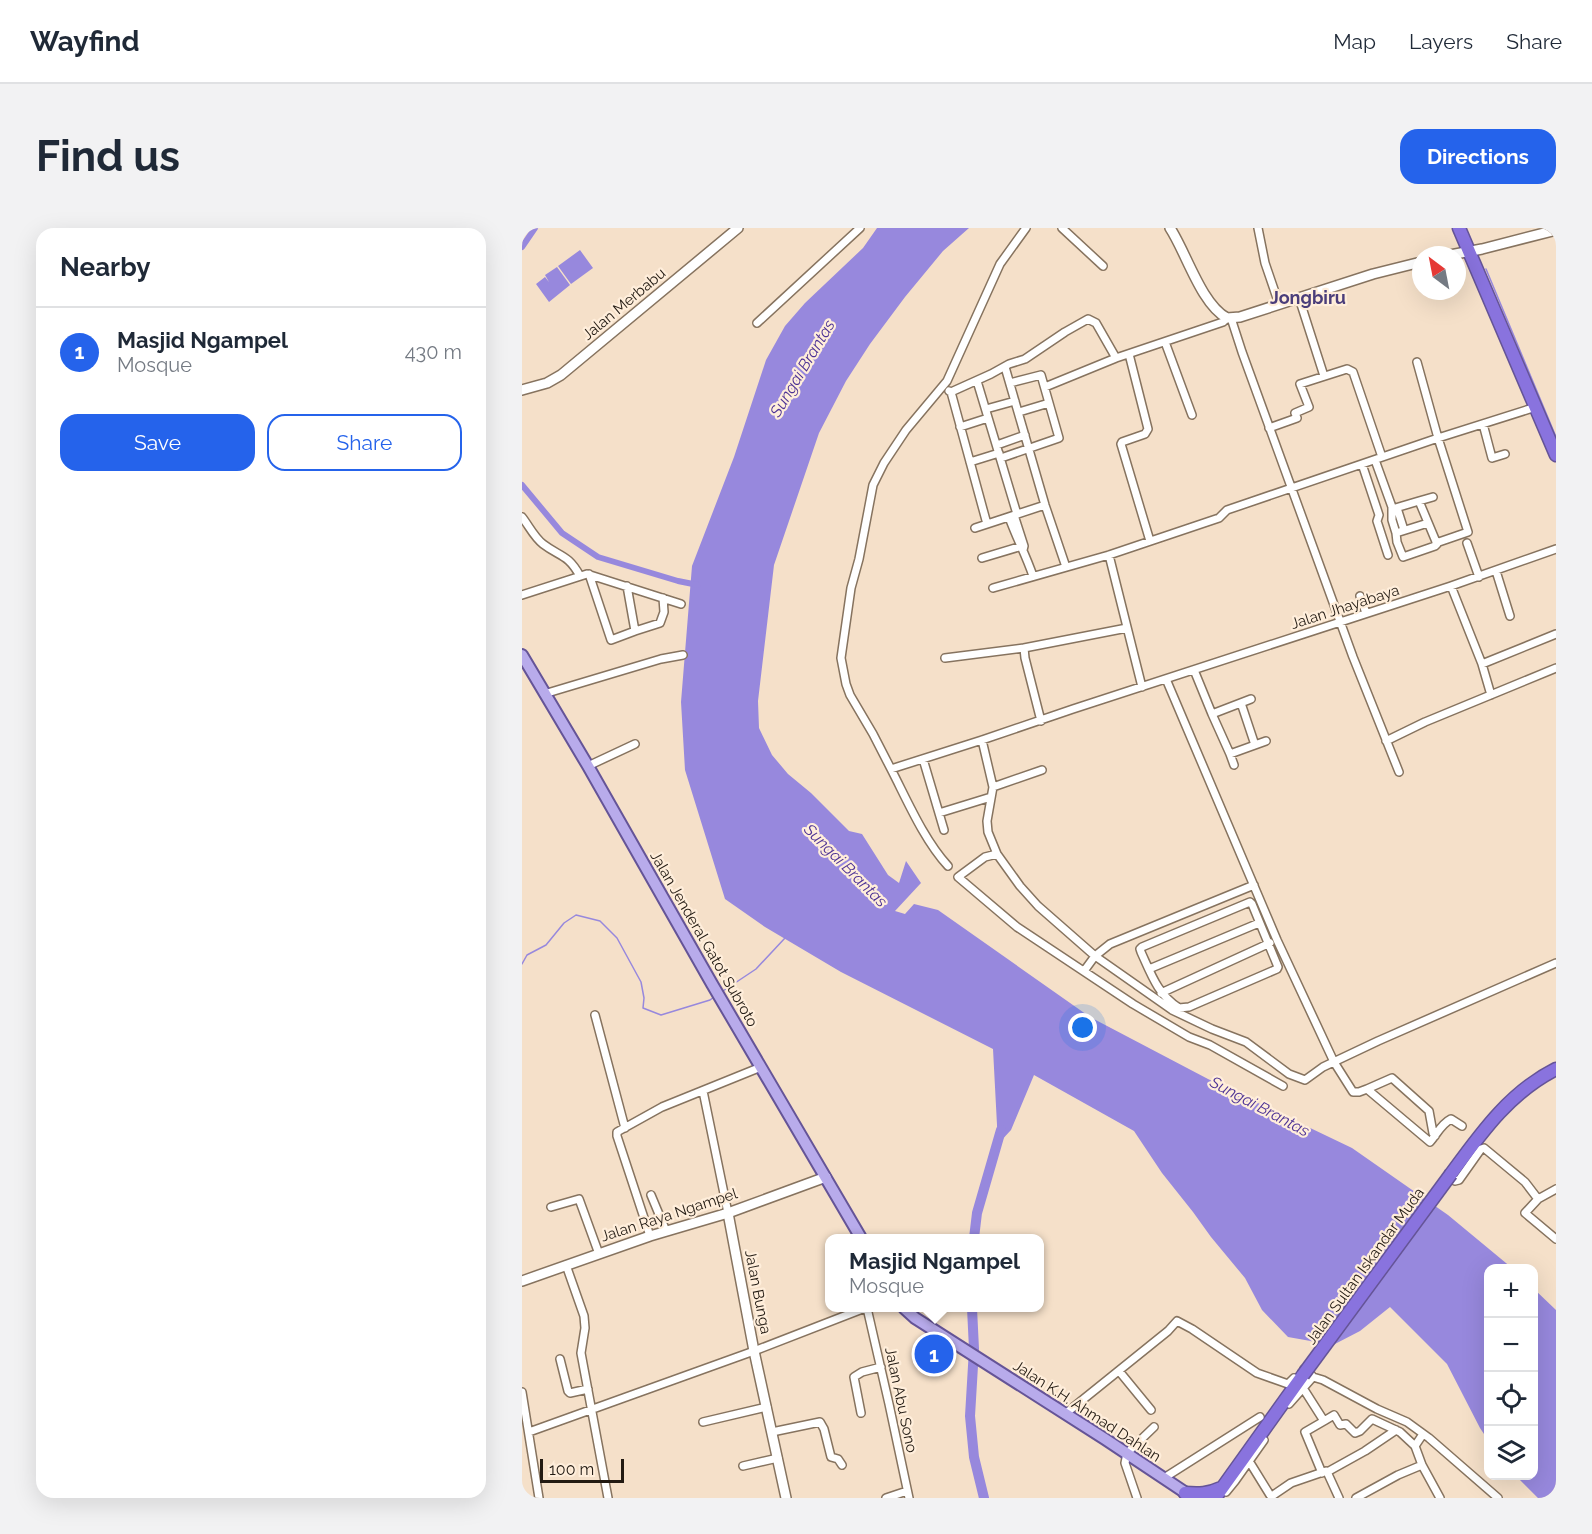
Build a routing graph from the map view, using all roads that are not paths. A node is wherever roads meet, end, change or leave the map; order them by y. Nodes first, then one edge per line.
1 (738, 228) edge
2 (860, 228) edge
3 (1026, 228) edge
4 (1062, 228) edge
5 (1170, 228) edge
6 (1258, 228) edge
7 (1459, 228) edge
8 (1556, 230) edge
9 (1536, 232) edge
10 (1470, 252) junction
11 (1466, 253) edge
12 (1412, 264) edge
13 (1103, 266) dead end
14 (1299, 298) junction
15 (1279, 304) junction
16 (1229, 318) junction
17 (757, 323) dead end
18 (1165, 342) junction
19 (1129, 354) junction
20 (1116, 358) junction
21 (1418, 362) dead end
22 (1005, 367) junction
23 (1324, 376) junction
24 (977, 381) junction
25 (1010, 383) junction
26 (1045, 387) junction
27 (942, 388) junction
28 (522, 390) edge
29 (951, 392) junction
30 (1015, 401) junction
31 (1049, 403) junction
32 (1536, 407) junction
33 (986, 409) junction
34 (1019, 412) junction
35 (1192, 416) dead end
36 (988, 418) junction
37 (1483, 424) junction
38 (960, 427) junction
39 (1269, 428) junction
40 (1025, 435) junction
41 (1438, 438) junction
42 (997, 445) junction
43 (1029, 448) junction
44 (1505, 454) dead end
45 (1556, 455) edge
46 (1000, 456) junction
47 (1379, 459) junction
48 (970, 462) junction
49 (1362, 464) junction
50 (1291, 488) junction
51 (1433, 497) dead end
52 (1419, 501) junction
53 (1046, 505) junction
54 (1395, 509) junction
55 (1013, 515) junction
56 (522, 517) edge
57 (1428, 523) junction
58 (987, 524) junction
59 (975, 528) dead end
60 (1404, 530) junction
61 (1396, 533) junction
62 (1150, 541) junction
63 (1437, 543) junction
64 (1467, 543) dead end
65 (1022, 548) junction
66 (1556, 549) edge
67 (1109, 555) junction
68 (1388, 555) dead end
69 (982, 558) dead end
70 (1066, 567) junction
71 (1496, 571) junction
72 (589, 574) junction
73 (1033, 575) junction
74 (580, 576) junction
75 (1479, 577) junction
76 (627, 586) junction
77 (1451, 586) junction
78 (992, 587) dead end
79 (522, 595) edge
80 (1360, 596) dead end
81 (663, 598) junction
82 (681, 604) dead end
83 (1366, 613) junction
84 (1510, 616) dead end
85 (1340, 622) junction
86 (1127, 628) junction
87 (635, 631) junction
88 (1556, 634) edge
89 (1024, 648) junction
90 (522, 655) edge
91 (683, 655) dead end
92 (945, 658) dead end
93 (1482, 664) junction
94 (1556, 668) edge
95 (1194, 670) junction
96 (1166, 680) junction
97 (1142, 687) junction
98 (544, 694) junction
99 (1491, 695) junction
100 (1251, 699) dead end
101 (1241, 703) junction
102 (1212, 714) junction
103 (1041, 720) junction
104 (982, 741) junction
105 (1266, 741) dead end
106 (1386, 741) junction
107 (635, 744) dead end
108 (1255, 745) junction
109 (1230, 754) junction
110 (923, 759) junction
111 (1234, 765) dead end
112 (588, 766) junction
113 (891, 769) junction
114 (1042, 770) dead end
115 (1399, 772) dead end
116 (993, 787) junction
117 (991, 798) junction
118 (939, 813) junction
119 (944, 830) dead end
120 (997, 854) junction
121 (948, 866) dead end
122 (1254, 885) junction
123 (1259, 922) junction
124 (1277, 940) junction
125 (1268, 944) junction
126 (1095, 956) junction
127 (1556, 963) edge
128 (1149, 969) junction
129 (1084, 972) junction
130 (1161, 993) junction
131 (595, 1015) dead end
132 (1334, 1062) junction
133 (760, 1067) junction
134 (1556, 1069) edge
135 (1283, 1086) dead end
136 (1367, 1089) junction
137 (703, 1091) junction
138 (1462, 1126) dead end
139 (625, 1128) junction
140 (1435, 1137) junction
141 (826, 1177) junction
142 (1453, 1177) junction
143 (1556, 1190) edge
144 (651, 1195) dead end
145 (1538, 1199) junction
146 (551, 1207) dead end
147 (728, 1213) junction
148 (666, 1232) junction
149 (858, 1234) edge
150 (650, 1236) junction
151 (1556, 1239) edge
152 (599, 1254) junction
153 (566, 1265) junction
154 (522, 1281) edge
155 (856, 1312) edge
156 (867, 1312) edge
157 (908, 1312) edge
158 (754, 1351) junction
159 (560, 1359) dead end
160 (880, 1367) junction
161 (1119, 1371) junction
162 (1306, 1380) junction
163 (588, 1389) junction
164 (522, 1392) edge
165 (767, 1407) junction
166 (592, 1410) junction
167 (1151, 1410) dead end
168 (861, 1413) dead end
169 (1065, 1414) junction
170 (1260, 1417) dead end
171 (1324, 1421) junction
172 (703, 1422) dead end
173 (1154, 1426) dead end
174 (1396, 1430) junction
175 (529, 1432) junction
176 (772, 1432) junction
177 (1423, 1434) junction
178 (1415, 1446) junction
179 (1127, 1453) junction
180 (778, 1458) junction
181 (1250, 1461) junction
182 (842, 1465) dead end
183 (1422, 1465) junction
184 (743, 1466) dead end
185 (1325, 1472) junction
186 (1164, 1478) junction
187 (908, 1494) edge
188 (1189, 1495) edge
189 (1220, 1495) edge
190 (539, 1498) edge
191 (608, 1498) edge
192 (786, 1498) edge
193 (886, 1498) edge
194 (1137, 1498) edge
195 (1339, 1498) edge
196 (1356, 1498) edge
197 (1440, 1498) edge
198 (1498, 1498) edge

1 - 28 main road, Jalan Merbabu
2 - 17 street
3 - 27 street
4 - 13 street
5 - 16 main road
6 - 15 street
7 - 10 highway
8 - 9 main road
9 - 10 main road
10 - 11 main road
10 - 32 highway
12 - 14 main road
14 - 15 main road
14 - 23 street
15 - 16 main road
16 - 18 street
16 - 39 street
18 - 19 street
18 - 35 street
19 - 20 street
19 - 62 street
20 - 22 street
20 - 26 street
21 - 41 street
22 - 24 street
22 - 25 street
23 - 39 street
23 - 47 street
24 - 29 street
24 - 33 street
25 - 26 street
25 - 30 street
26 - 31 street
27 - 29 street
27 - 113 street
29 - 38 street
30 - 33 street
30 - 34 street
31 - 34 street
31 - 43 street
32 - 37 street
32 - 45 highway
33 - 36 street
34 - 40 street
36 - 38 street
36 - 42 street
37 - 41 street
37 - 44 street
38 - 48 street
39 - 50 street
40 - 42 street
40 - 43 street
41 - 47 street
41 - 63 street
42 - 46 street
43 - 46 street
43 - 53 street
46 - 48 street
46 - 55 street
47 - 49 street
47 - 54 street
48 - 58 street
49 - 50 street
49 - 68 street
50 - 62 street
50 - 85 street
51 - 52 street
52 - 54 street
52 - 57 street
53 - 55 street
53 - 70 street
54 - 60 street
54 - 61 street
55 - 58 street
55 - 65 street
56 - 74 street
57 - 60 street
57 - 63 street
58 - 59 street
60 - 61 street
61 - 63 street
62 - 67 street
64 - 75 street
65 - 69 street
65 - 73 street
66 - 71 street, Jalan Jhayabaya
67 - 70 street
67 - 86 street
70 - 73 street
71 - 75 street, Jalan Jhayabaya
71 - 84 street
72 - 74 street
72 - 76 street
72 - 87 street
73 - 78 street
74 - 79 street
75 - 77 street, Jalan Jhayabaya
76 - 81 street
76 - 87 street
77 - 83 street, Jalan Jhayabaya
77 - 93 street
80 - 83 street
81 - 82 street
81 - 87 street
83 - 85 street, Jalan Jhayabaya
85 - 95 street, Jalan Jhayabaya
85 - 106 street
86 - 89 street
86 - 97 street
88 - 93 street
89 - 92 street
89 - 103 street
90 - 98 main road, Jalan Jenderal Gatot Subroto
91 - 98 street
93 - 99 street
94 - 99 street
95 - 96 street, Jalan Jhayabaya
95 - 102 street
96 - 97 street, Jalan Jhayabaya
96 - 122 street
97 - 103 street, Jalan Jhayabaya
98 - 112 main road, Jalan Jenderal Gatot Subroto
99 - 106 street
100 - 101 street
101 - 102 street
101 - 108 street
102 - 109 street
103 - 104 street, Jalan Jhayabaya
104 - 110 street, Jalan Jhayabaya
104 - 116 street
105 - 108 street
106 - 115 street
107 - 112 street
108 - 109 street
109 - 111 street
110 - 113 street, Jalan Jhayabaya
110 - 118 street
112 - 133 main road, Jalan Jenderal Gatot Subroto
113 - 121 street
114 - 116 street
116 - 117 street
117 - 118 street
117 - 120 street
118 - 119 street
120 - 126 street
120 - 129 street
122 - 124 street
122 - 126 street
123 - 125 street
123 - 128 street
123 - 128 street
124 - 125 street
124 - 132 street
125 - 130 street
125 - 130 street
126 - 129 street
126 - 132 street
127 - 132 street
128 - 130 street
129 - 135 street
131 - 139 street
132 - 136 street
133 - 137 street
133 - 141 main road, Jalan Jenderal Gatot Subroto
134 - 142 highway, Jalan Sultan Iskandar Muda
136 - 140 street
136 - 140 street
137 - 139 street
137 - 147 street, Jalan Bunga
138 - 140 street
139 - 150 street
141 - 147 main road, Jalan Raya Ngampel
141 - 149 main road, Jalan Jenderal Gatot Subroto
142 - 145 street
142 - 162 highway, Jalan Sultan Iskandar Muda, bridge
143 - 145 street
144 - 148 street
145 - 151 street
146 - 152 street
147 - 148 main road, Jalan Raya Ngampel
147 - 158 main road, Jalan Bunga
148 - 150 main road, Jalan Raya Ngampel
150 - 152 main road, Jalan Raya Ngampel
152 - 153 main road, Jalan Raya Ngampel
153 - 154 main road, Jalan Raya Ngampel
153 - 163 street
155 - 158 street
156 - 160 street, Jalan Abu Sono
157 - 169 main road, Jalan K.H. Ahmad Dahlan
158 - 165 main road, Jalan Bunga
158 - 166 street
159 - 163 street
160 - 168 street
160 - 187 street, Jalan Abu Sono
161 - 162 street
161 - 167 street
161 - 169 street
162 - 171 street
162 - 177 street
162 - 181 street
162 - 189 highway, Jalan Sultan Iskandar Muda
163 - 166 street
164 - 175 street
165 - 172 street
165 - 176 main road, Jalan Bunga
166 - 175 street
166 - 191 street
169 - 179 main road, Jalan K.H. Ahmad Dahlan
170 - 186 street
171 - 174 street
171 - 185 street
173 - 179 street
174 - 178 street
174 - 185 street
175 - 190 street
176 - 180 main road, Jalan Bunga
176 - 182 street
177 - 178 street
177 - 198 street
178 - 183 street
179 - 186 main road, Jalan K.H. Ahmad Dahlan
179 - 194 street
180 - 184 street
180 - 192 main road, Jalan Bunga
181 - 185 street
181 - 189 street
183 - 196 street
183 - 197 street
185 - 195 street
186 - 188 main road, Jalan K.H. Ahmad Dahlan
187 - 193 street
188 - 189 highway

